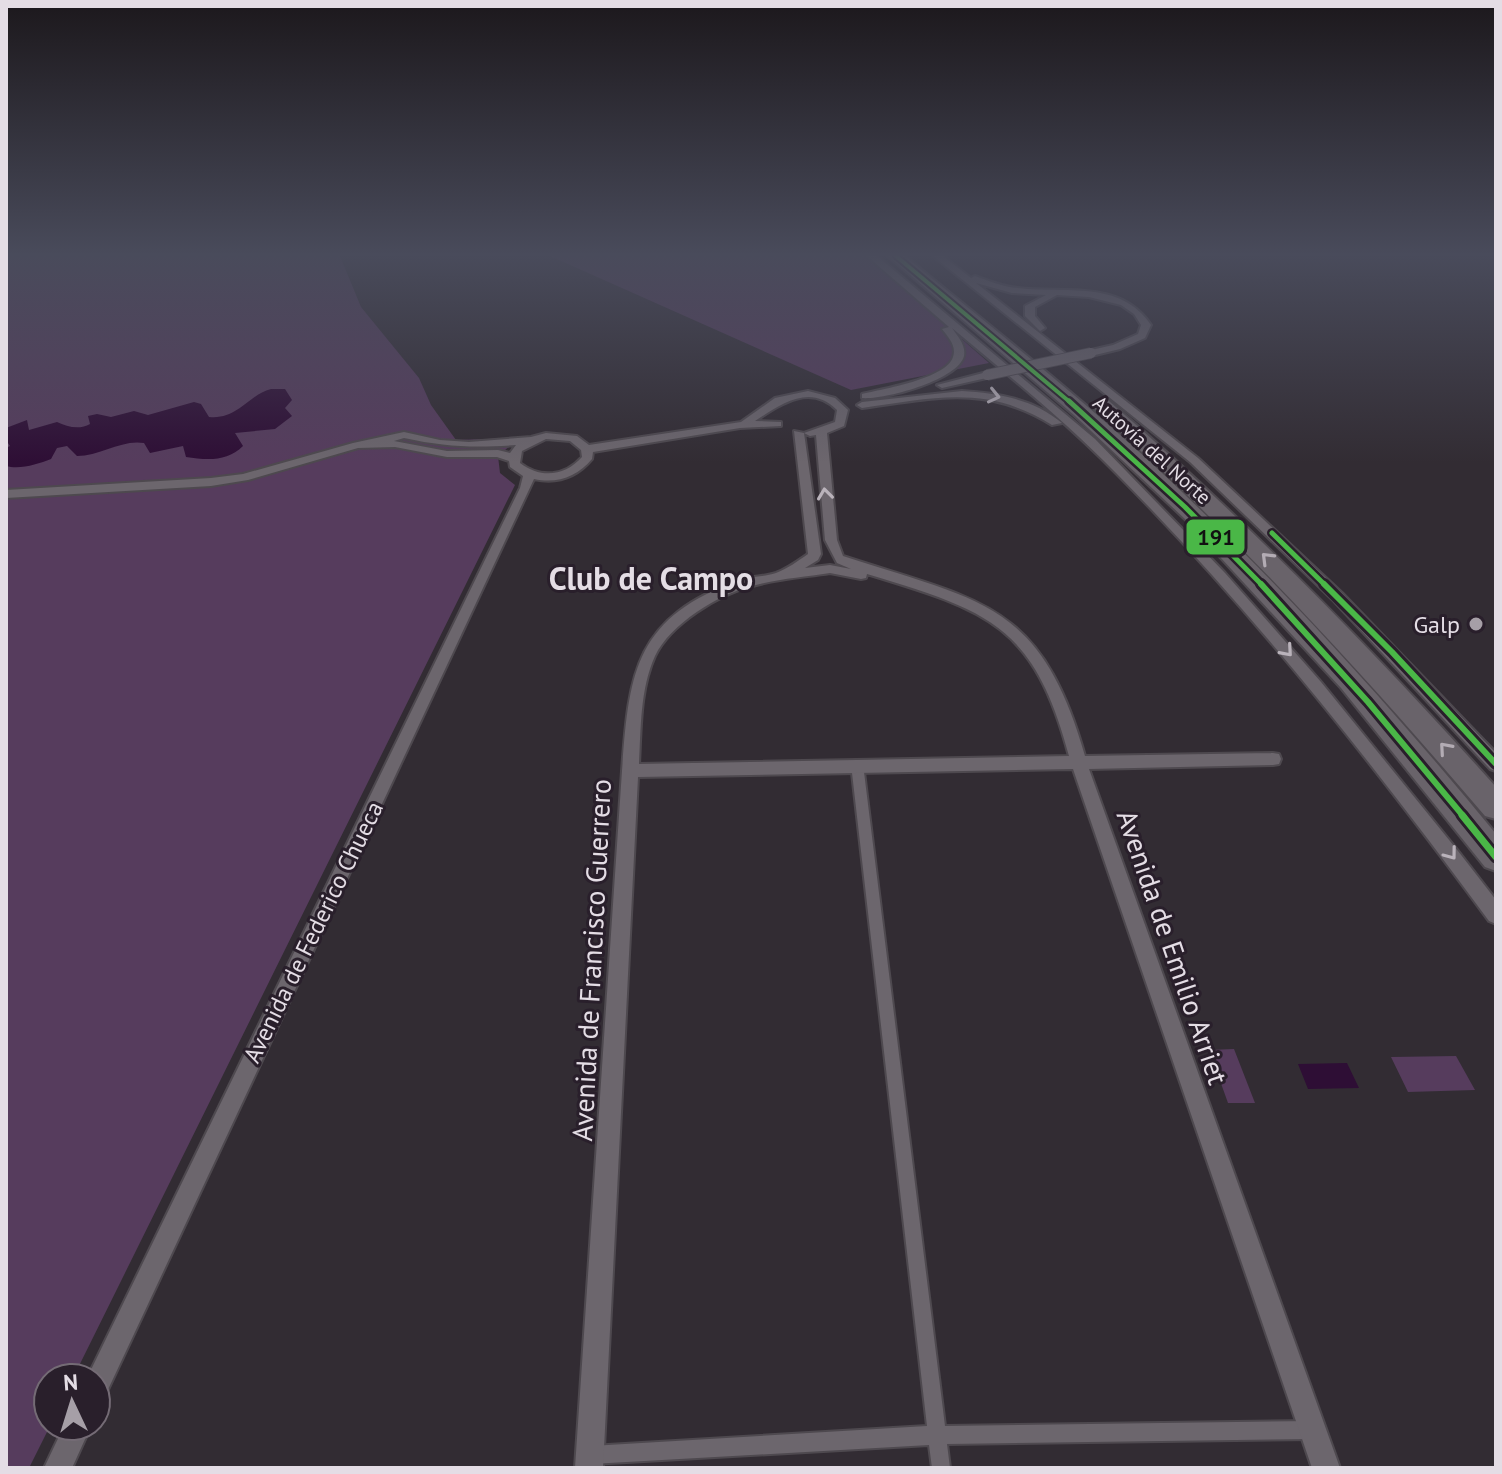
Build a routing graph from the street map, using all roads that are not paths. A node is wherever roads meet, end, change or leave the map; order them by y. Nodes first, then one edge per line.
1 (941, 325) edge
2 (960, 325) edge
3 (970, 325) edge
4 (1003, 325) edge
5 (1025, 325) edge
6 (1038, 325) edge
7 (1146, 325) edge
8 (832, 399) junction
9 (857, 402) junction
10 (773, 405) junction
11 (843, 410) junction
12 (1137, 413) junction
13 (777, 424) junction
14 (740, 425) junction
15 (821, 432) junction
16 (798, 433) junction
17 (409, 436) junction
18 (532, 440) junction
19 (395, 444) junction
20 (357, 445) junction
21 (587, 449) junction
22 (515, 459) junction
23 (529, 476) junction
24 (6, 494) edge
25 (1159, 512) junction
26 (813, 556) junction
27 (836, 561) junction
28 (779, 576) junction
29 (1273, 759) dead end
30 (1079, 763) junction
31 (857, 764) junction
32 (1496, 764) edge
33 (630, 771) junction
34 (1496, 807) edge
35 (1496, 857) edge
36 (1496, 915) edge
37 (108, 1362) edge
38 (1312, 1430) junction
39 (936, 1435) junction
40 (70, 1442) edge
41 (590, 1461) edge
42 (58, 1468) edge
43 (941, 1468) edge
44 (1326, 1468) edge

1 - 9 street
2 - 25 street
3 - 35 highway, Autovía del Norte
34 -> 4 highway, Autovía del Norte
5 - 12 street
6 - 12 street
7 - 9 street, bridge
8 - 9 street
8 - 10 street
8 - 11 street
9 - 11 street
9 -> 25 street
10 - 13 street
10 - 14 street
11 - 15 street
12 - 32 street
13 - 14 street
13 - 16 street
14 - 21 street
15 - 16 street
27 -> 15 street
16 - 26 street
17 - 18 street
17 - 19 street
17 - 20 street
18 - 21 street
18 - 22 street
19 - 20 street
19 - 22 street
20 - 24 street
21 - 23 street
22 - 23 street
23 - 37 street, Avenida de Federico Chueca
25 -> 36 street
26 - 27 street
26 - 28 street, Avenida de Francisco Guerrero
27 - 28 street
27 - 30 street, Avenida de Emilio Arriet
28 - 33 street, Avenida de Francisco Guerrero
29 - 30 street
30 - 31 street
30 - 38 street, Avenida de Emilio Arriet
31 - 33 street
31 - 39 street
33 - 41 street, Avenida de Francisco Guerrero
38 - 39 street
38 - 44 street, Avenida de Emilio Arriet
39 - 41 street
39 - 43 street
40 - 42 street

